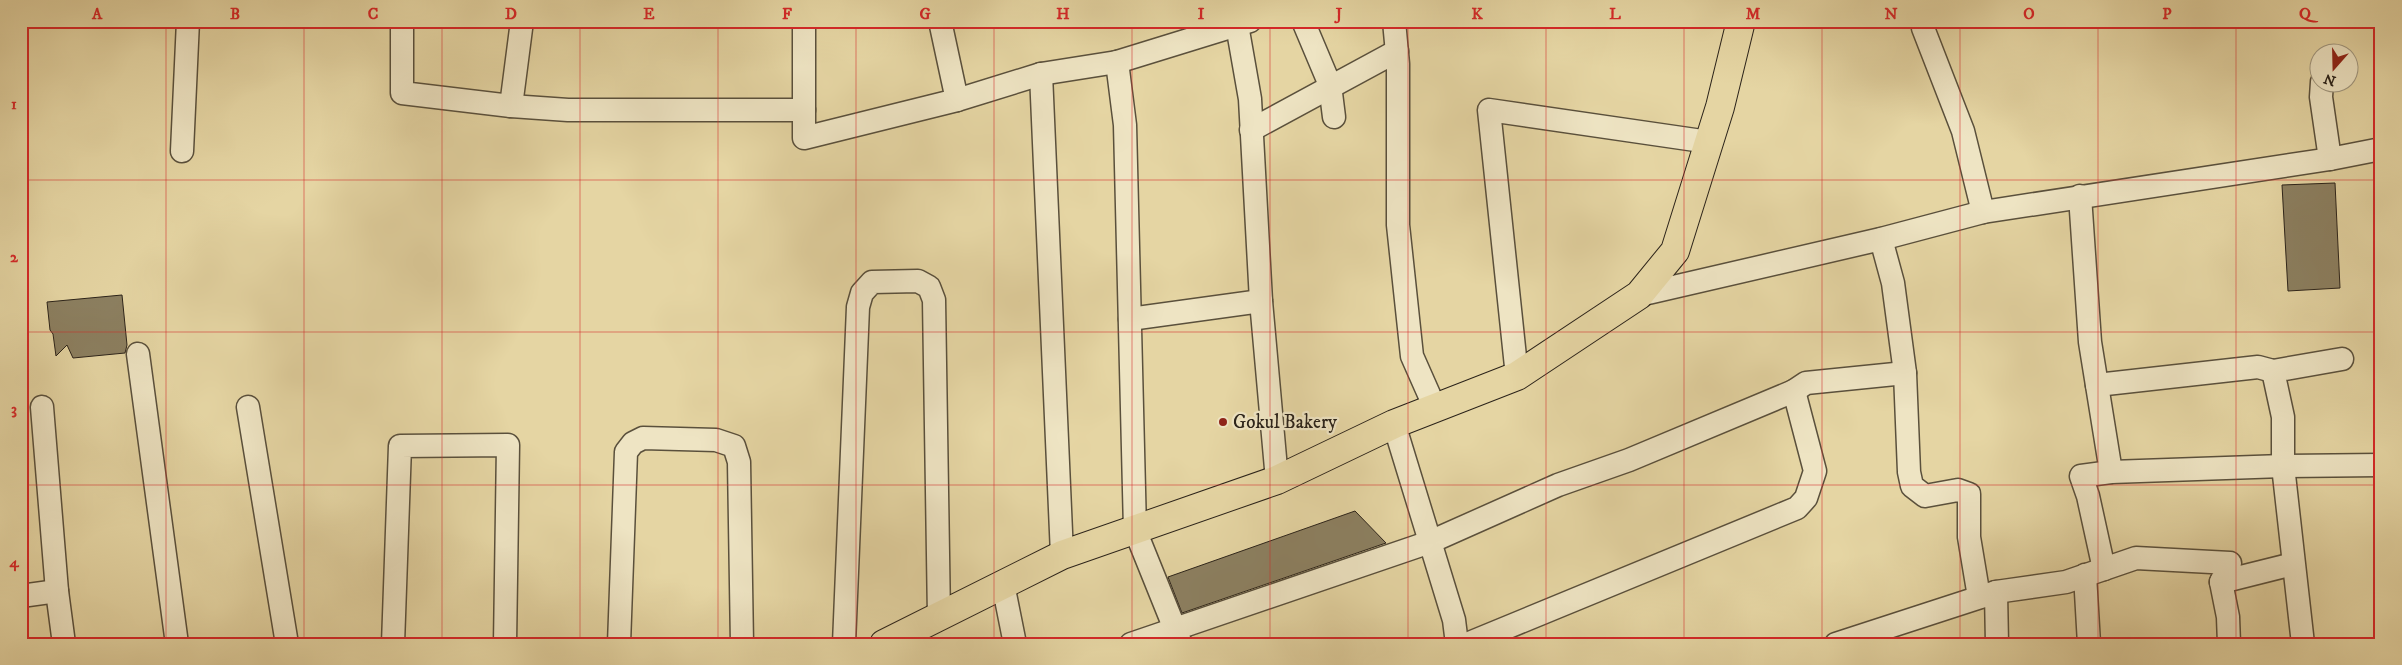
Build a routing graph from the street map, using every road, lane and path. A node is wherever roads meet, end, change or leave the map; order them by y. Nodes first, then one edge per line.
1 (188, 21) edge
2 (402, 21) edge
3 (522, 21) edge
4 (804, 21) edge
5 (940, 21) edge
6 (1303, 21) edge
7 (1394, 21) edge
8 (1741, 21) edge
9 (1923, 21) edge
10 (1243, 23) edge
11 (1187, 30) edge
12 (1397, 51) junction
13 (1117, 62) junction
14 (1041, 74) junction
15 (1330, 85) junction
16 (2321, 92) edge
17 (957, 100) junction
18 (511, 106) junction
19 (804, 110) junction
20 (1334, 117) dead end
21 (1251, 130) junction
22 (1709, 142) junction
23 (2381, 149) edge
24 (182, 150) dead end
25 (2330, 159) junction
26 (2080, 196) junction
27 (1983, 212) junction
28 (1881, 239) junction
29 (1639, 295) junction
30 (1261, 301) junction
31 (1130, 319) junction
32 (138, 354) dead end
33 (2342, 359) dead end
34 (2273, 371) junction
35 (1905, 373) junction
36 (1517, 376) junction
37 (2097, 385) junction
38 (1794, 390) junction
39 (42, 407) dead end
40 (248, 407) dead end
41 (1435, 408) junction
42 (1394, 424) junction
43 (2381, 465) edge
44 (2284, 466) junction
45 (2111, 472) junction
46 (1277, 480) junction
47 (1135, 530) junction
48 (1430, 542) junction
49 (1062, 555) junction
50 (2293, 564) junction
51 (2094, 572) junction
52 (2222, 582) junction
53 (1003, 584) junction
54 (57, 592) junction
55 (1987, 594) junction
56 (21, 596) edge
57 (940, 618) junction
58 (1178, 636) edge
59 (64, 644) edge
60 (177, 644) edge
61 (287, 644) edge
62 (393, 644) edge
63 (505, 644) edge
64 (619, 644) edge
65 (742, 644) edge
66 (844, 644) edge
67 (884, 644) edge
68 (1016, 644) edge
69 (1132, 644) edge
70 (1457, 644) edge
71 (1467, 644) edge
72 (1836, 644) edge
73 (1997, 644) edge
74 (2090, 644) edge
75 (2229, 644) edge
76 (2303, 644) edge

1 - 24 street
2 - 18 street
3 - 18 street
4 - 19 street
5 - 17 street
6 - 15 street
7 - 12 street
8 - 22 main road
9 - 27 street
10 - 11 street
10 - 21 street
11 - 13 street
12 - 15 street
12 - 41 street
13 - 14 street
13 - 31 street
14 - 17 street
14 - 49 street
15 - 20 street
15 - 21 street
16 - 25 street
17 - 19 street
18 - 19 street
21 - 30 street
22 - 29 main road
22 - 36 street
23 - 25 street
25 - 26 street
26 - 27 street
26 - 37 street
27 - 28 street
28 - 29 street
28 - 35 street
29 - 36 main road
30 - 31 street
30 - 46 street
31 - 47 street
32 - 60 street
33 - 34 street
34 - 37 street
34 - 44 street
35 - 38 street
35 - 55 street
36 - 41 main road
37 - 45 street
38 - 48 street
38 - 71 street
39 - 54 street
40 - 61 street
41 - 42 main road
42 - 46 main road
42 - 48 street
43 - 44 street
44 - 45 street
44 - 50 street
45 - 51 street
46 - 47 main road
47 - 49 main road
47 - 58 street
48 - 58 street
48 - 70 street
49 - 53 main road
50 - 52 street
50 - 76 street
51 - 52 street
51 - 55 street
51 - 74 street
52 - 75 street
53 - 57 main road
53 - 68 street
54 - 56 street
54 - 59 street
55 - 72 street
55 - 73 street
57 - 66 street
57 - 67 main road
58 - 69 street
62 - 63 street
64 - 65 street

